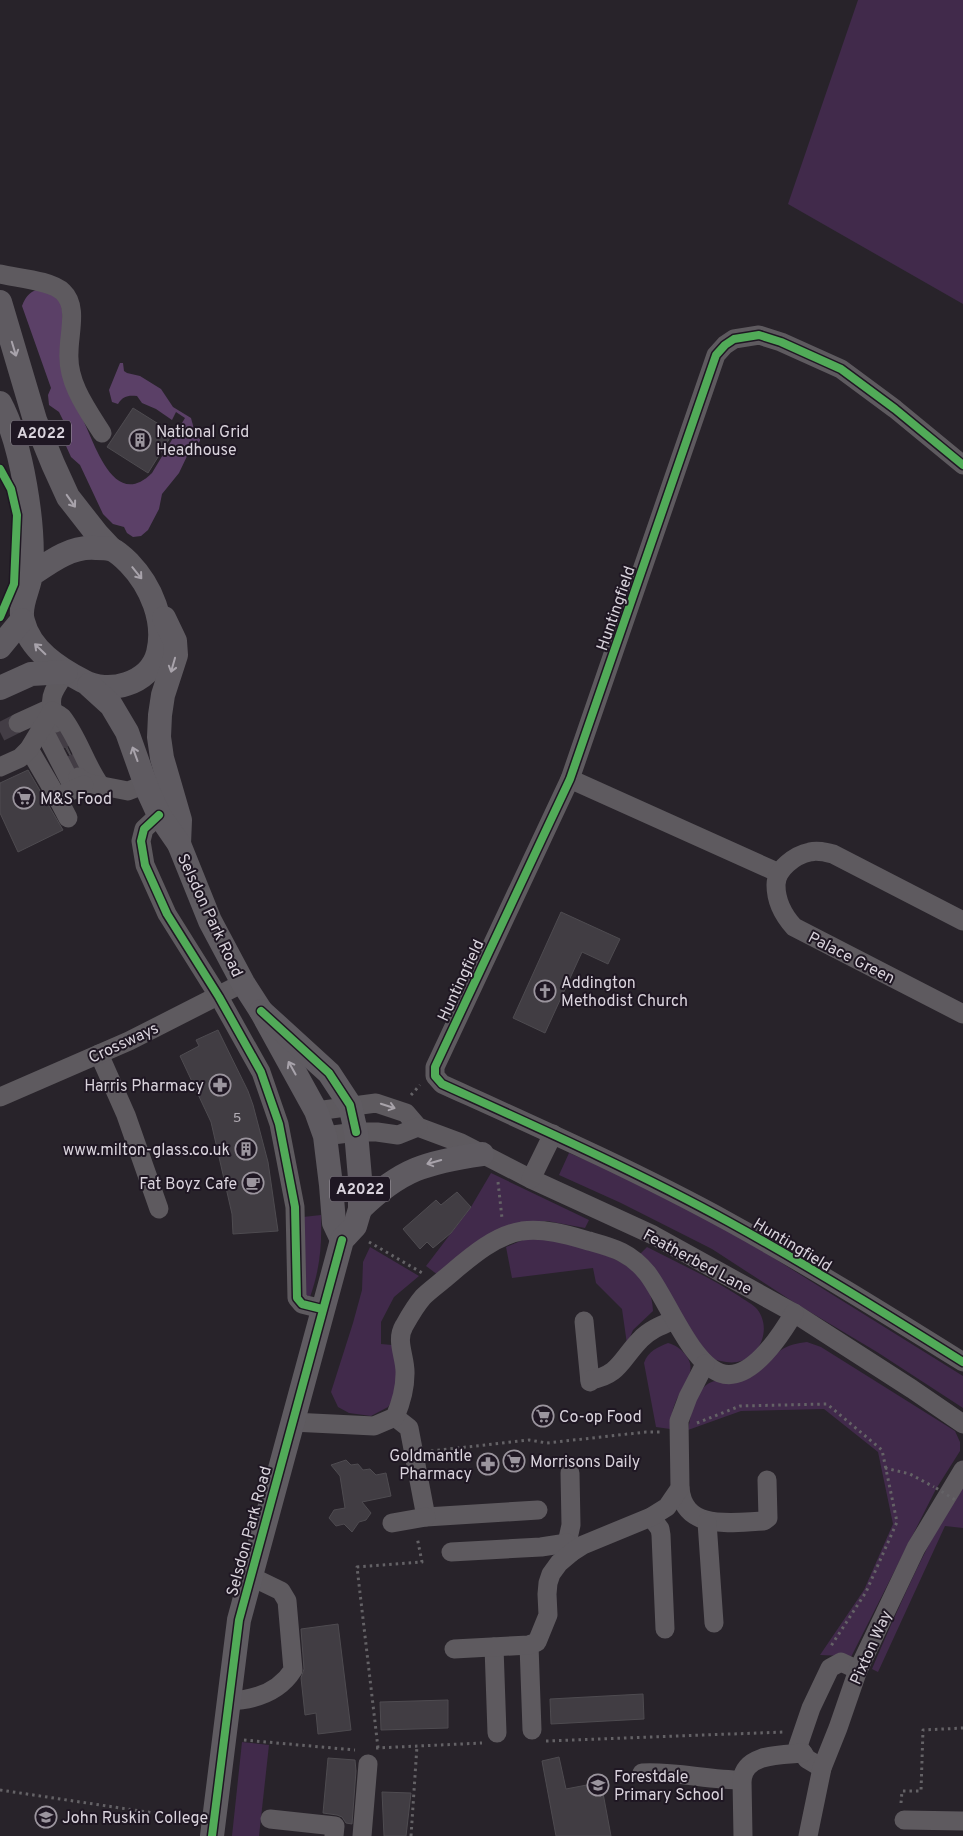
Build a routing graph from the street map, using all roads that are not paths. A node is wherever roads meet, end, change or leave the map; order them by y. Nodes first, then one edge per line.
1 (0, 274) edge
2 (0, 302) edge
3 (0, 403) edge
4 (0, 426) edge
5 (102, 433) dead end
6 (16, 446) junction
7 (963, 465) edge
8 (111, 549) junction
9 (31, 575) junction
10 (155, 604) junction
11 (22, 620) junction
12 (0, 647) edge
13 (66, 672) junction
14 (89, 684) junction
15 (0, 688) edge
16 (51, 709) junction
17 (18, 723) tunnel mouth
18 (50, 729) junction
19 (29, 749) junction
20 (0, 767) edge
21 (570, 780) junction
22 (85, 784) junction
23 (146, 784) junction
24 (57, 797) junction
25 (159, 815) junction
26 (68, 818) dead end
27 (179, 844) junction
28 (779, 873) junction
29 (963, 921) edge
30 (243, 983) junction
31 (219, 997) junction
32 (261, 1011) junction
33 (963, 1014) edge
34 (99, 1054) junction
35 (0, 1097) edge
36 (350, 1105) junction
37 (316, 1110) junction
38 (418, 1127) junction
39 (356, 1132) junction
40 (553, 1134) junction
41 (325, 1136) junction
42 (489, 1157) junction
43 (532, 1179) junction
44 (159, 1209) dead end
45 (360, 1209) junction
46 (342, 1240) junction
47 (322, 1309) junction
48 (794, 1313) junction
49 (674, 1320) junction
50 (584, 1321) dead end
51 (963, 1362) edge
52 (705, 1364) junction
53 (395, 1417) junction
54 (292, 1422) junction
55 (963, 1424) edge
56 (963, 1470) edge
57 (570, 1473) dead end
58 (767, 1480) dead end
59 (680, 1488) junction
60 (538, 1510) dead end
61 (652, 1517) junction
62 (420, 1519) junction
63 (707, 1522) junction
64 (392, 1523) dead end
65 (570, 1548) junction
66 (451, 1552) dead end
67 (250, 1576) junction
68 (714, 1623) dead end
69 (665, 1629) dead end
70 (529, 1645) junction
71 (494, 1646) junction
72 (454, 1649) dead end
73 (858, 1670) junction
74 (229, 1701) junction
75 (532, 1730) dead end
76 (497, 1733) dead end
77 (803, 1753) junction
78 (368, 1764) dead end
79 (822, 1768) junction
80 (642, 1773) dead end
81 (742, 1780) junction
82 (902, 1816) road end
83 (270, 1819) dead end
84 (963, 1821) edge
85 (212, 1836) edge
86 (334, 1836) edge
87 (362, 1836) edge
88 (743, 1836) edge
89 (808, 1836) edge

1 - 5 street
2 -> 8 main road, A2022
3 - 6 main road, A2022
4 - 6 street
6 - 9 main road, A2022
7 - 21 street, Huntingfield
8 - 9 main road
8 -> 10 main road
9 - 11 main road
10 - 14 main road
10 -> 27 main road, Selsdon Park Road / A2022
11 - 12 main road
13 -> 11 main road
13 - 14 main road
13 - 15 main road
13 - 16 street
23 -> 14 main road, Selsdon Park Road / A2022
16 - 17 street
16 - 18 street
16 - 22 street
18 - 19 street
18 - 22 street
19 - 20 street
19 - 24 street
21 - 28 street
21 - 40 street, Huntingfield
22 - 23 street
22 - 24 street
23 - 25 main road, Selsdon Park Road / A2022
24 - 26 street
25 - 27 main road, Selsdon Park Road / A2022
25 - 31 street
27 - 30 main road, Selsdon Park Road / A2022
28 - 29 street
28 - 33 street, Palace Green
30 - 31 street, Crossways
30 - 32 main road, Selsdon Park Road / A2022
31 - 34 street, Crossways
31 - 47 street
32 - 36 main road, Selsdon Park Road / A2022
37 -> 32 main road, Selsdon Park Road / A2022
34 - 35 street, Crossways
34 - 44 street
36 - 37 street, Featherbed Lane
36 -> 38 street, Featherbed Lane
36 - 39 main road, Selsdon Park Road / A2022
37 - 41 main road, Selsdon Park Road / A2022
38 - 39 street
38 - 42 street, Featherbed Lane
39 - 41 street
39 - 45 main road, Selsdon Park Road / A2022
40 - 43 street
40 - 51 street, Huntingfield
41 - 46 main road, Selsdon Park Road / A2022
42 - 43 street, Featherbed Lane
42 -> 45 main road
43 - 48 street, Featherbed Lane
45 - 46 main road, Selsdon Park Road / A2022
46 - 47 main road, Selsdon Park Road / A2022
47 - 54 main road, Selsdon Park Road / A2022
48 - 52 street
48 - 55 street, Featherbed Lane
49 - 50 street
49 - 52 street
49 - 53 street
52 - 59 street
53 - 54 street
53 - 62 street
54 - 67 main road, Selsdon Park Road / A2022
56 - 73 street, Pixton Way
57 - 65 street
58 - 63 street
59 - 61 street
59 - 63 street
60 - 62 street
61 - 65 street
61 - 69 street
62 - 64 street
63 - 68 street
65 - 66 street
65 - 70 street
67 - 74 main road, Selsdon Park Road / A2022
67 - 74 street
70 - 71 street
70 - 75 street
71 - 72 street
71 - 76 street
73 - 77 street
73 - 79 street, Pixton Way
74 - 85 main road, Selsdon Park Road / A2022
77 - 79 street
77 - 81 street
78 - 87 street
79 - 89 street, Pixton Way
80 - 81 street
81 - 88 street
82 - 84 street
83 - 86 street

